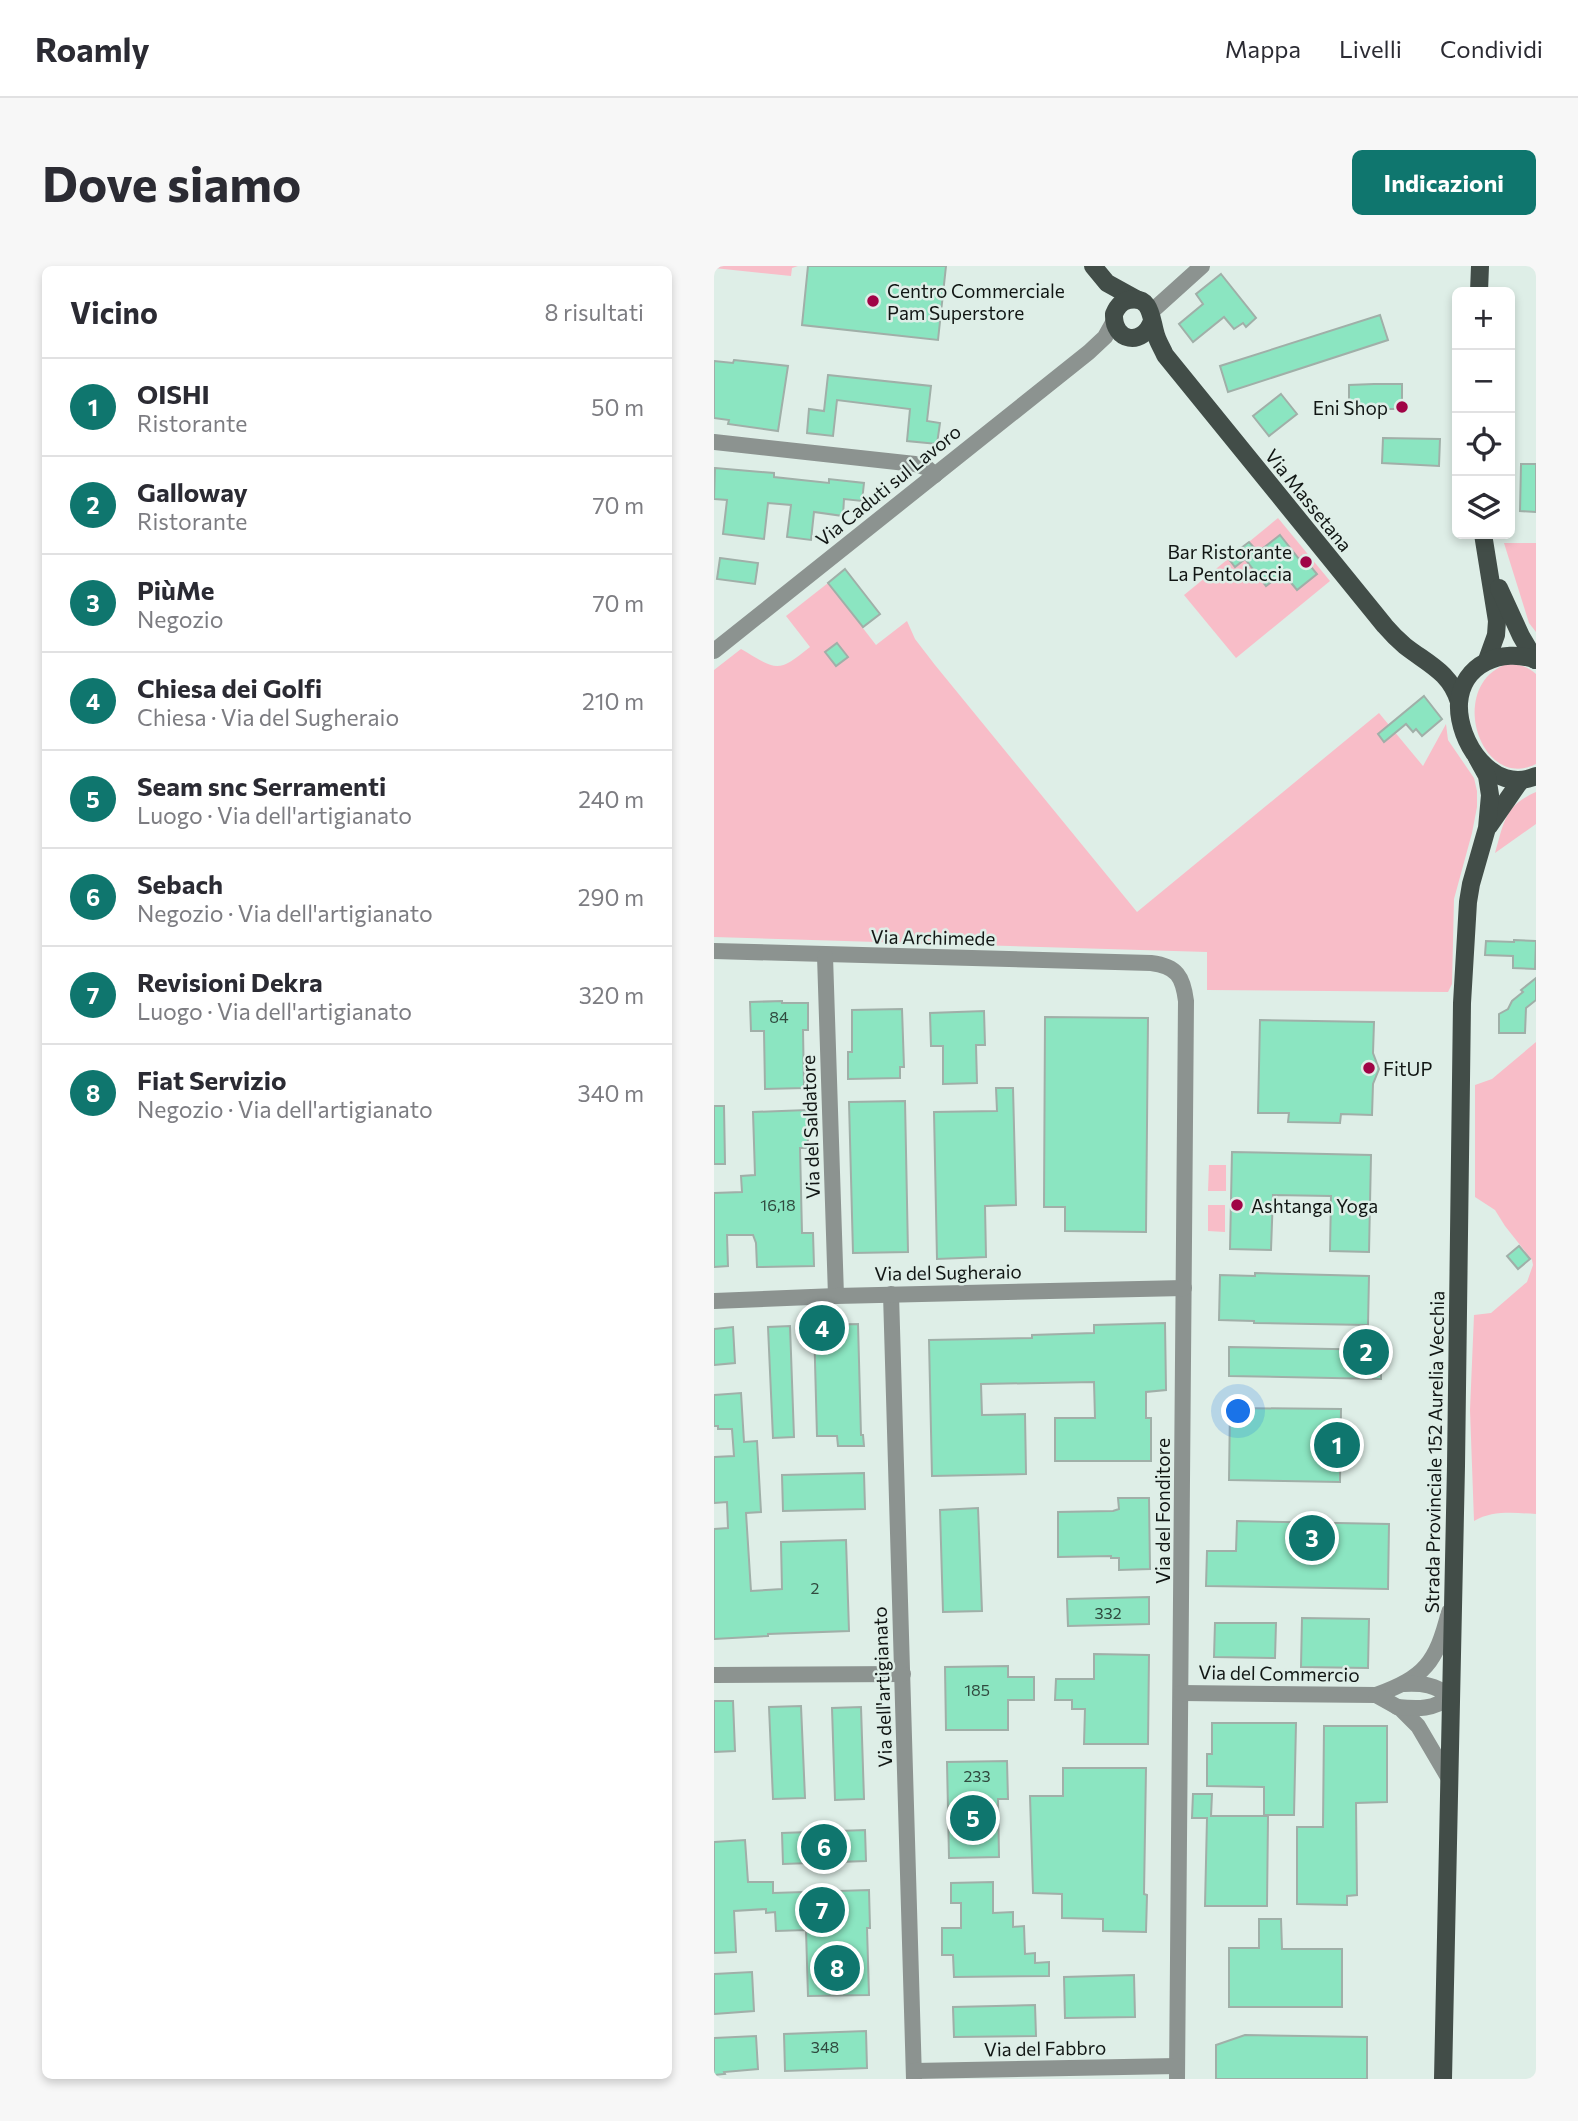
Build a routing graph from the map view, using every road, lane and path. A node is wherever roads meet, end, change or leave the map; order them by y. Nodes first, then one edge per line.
1 (1093, 266) edge
2 (1202, 266) edge
3 (1480, 266) edge
4 (1107, 283) junction
5 (1479, 287) edge
6 (1146, 309) junction
7 (1114, 318) junction
8 (1133, 338) junction
9 (1089, 352) junction
10 (1165, 355) junction
11 (714, 442) edge
12 (935, 475) junction
13 (1484, 539) edge
14 (1489, 565) junction
15 (714, 650) edge
16 (1536, 660) edge
17 (1430, 662) junction
18 (1482, 664) junction
19 (1459, 702) junction
20 (1477, 758) junction
21 (1531, 778) edge
22 (1487, 828) junction
23 (714, 951) edge
24 (825, 956) junction
25 (1151, 963) joint
26 (1184, 1287) junction
27 (891, 1294) junction
28 (836, 1296) junction
29 (714, 1301) edge
30 (1453, 1595) junction
31 (903, 1674) junction
32 (714, 1675) edge
33 (1404, 1684) junction
34 (1181, 1693) junction
35 (1376, 1695) junction
36 (1450, 1696) junction
37 (1397, 1707) junction
38 (1448, 1777) junction
39 (1177, 2073) edge
40 (914, 2075) edge
41 (1443, 2079) edge

1 - 4 main road
2 - 6 street
3 - 5 main road
4 - 6 main road
4 - 7 main road
6 - 7 main road
6 - 8 main road
6 - 10 main road, Via Massetana
7 - 8 main road, Via Massetana
7 - 9 street, Via Caduti sul Lavoro
8 - 9 street, Via Caduti sul Lavoro
8 - 10 main road, Via Massetana
9 - 12 street, Via Caduti sul Lavoro
10 - 17 main road, Via Massetana
11 - 12 street
12 - 15 street, Via Caduti sul Lavoro
13 - 14 main road
14 - 16 main road
14 - 18 main road
16 - 18 main road
17 - 18 main road, Via Massetana
17 - 19 main road, Via Massetana
18 - 19 main road
19 - 20 main road, Strada Provinciale 152 Aurelia Vecchia
20 - 21 main road, Strada Provinciale 152 Aurelia Vecchia
20 - 22 main road, Strada Provinciale 152 Aurelia Vecchia
21 - 22 main road, Strada Provinciale 152 Aurelia Vecchia
22 - 30 main road, Strada Provinciale 152 Aurelia Vecchia
23 - 24 street, Via Archimede
24 - 25 street, Via Archimede
24 - 28 street, Via del Saldatore
25 - 26 street, Via del Fonditore
26 - 27 street, Via del Sugheraio
26 - 34 street, Via del Fonditore
27 - 28 street, Via del Sugheraio
27 - 31 street, Via dell'artigianato
28 - 29 street, Via del Sugheraio
30 - 33 street, Via del Commercio
30 - 36 main road, Strada Provinciale 152 Aurelia Vecchia
31 - 32 street
31 - 40 street, Via dell'artigianato
33 - 35 street, Via del Commercio
33 - 36 street, Via del Commercio
34 - 35 street, Via del Commercio
34 - 39 street, Via del Fonditore
35 - 37 street, Via del Commercio
36 - 37 street
36 - 38 main road, Strada Provinciale 152 Aurelia Vecchia
37 - 38 street, Via del Commercio
38 - 41 main road, Strada Provinciale 152 Aurelia Vecchia
39 - 40 street, Via del Fabbro

